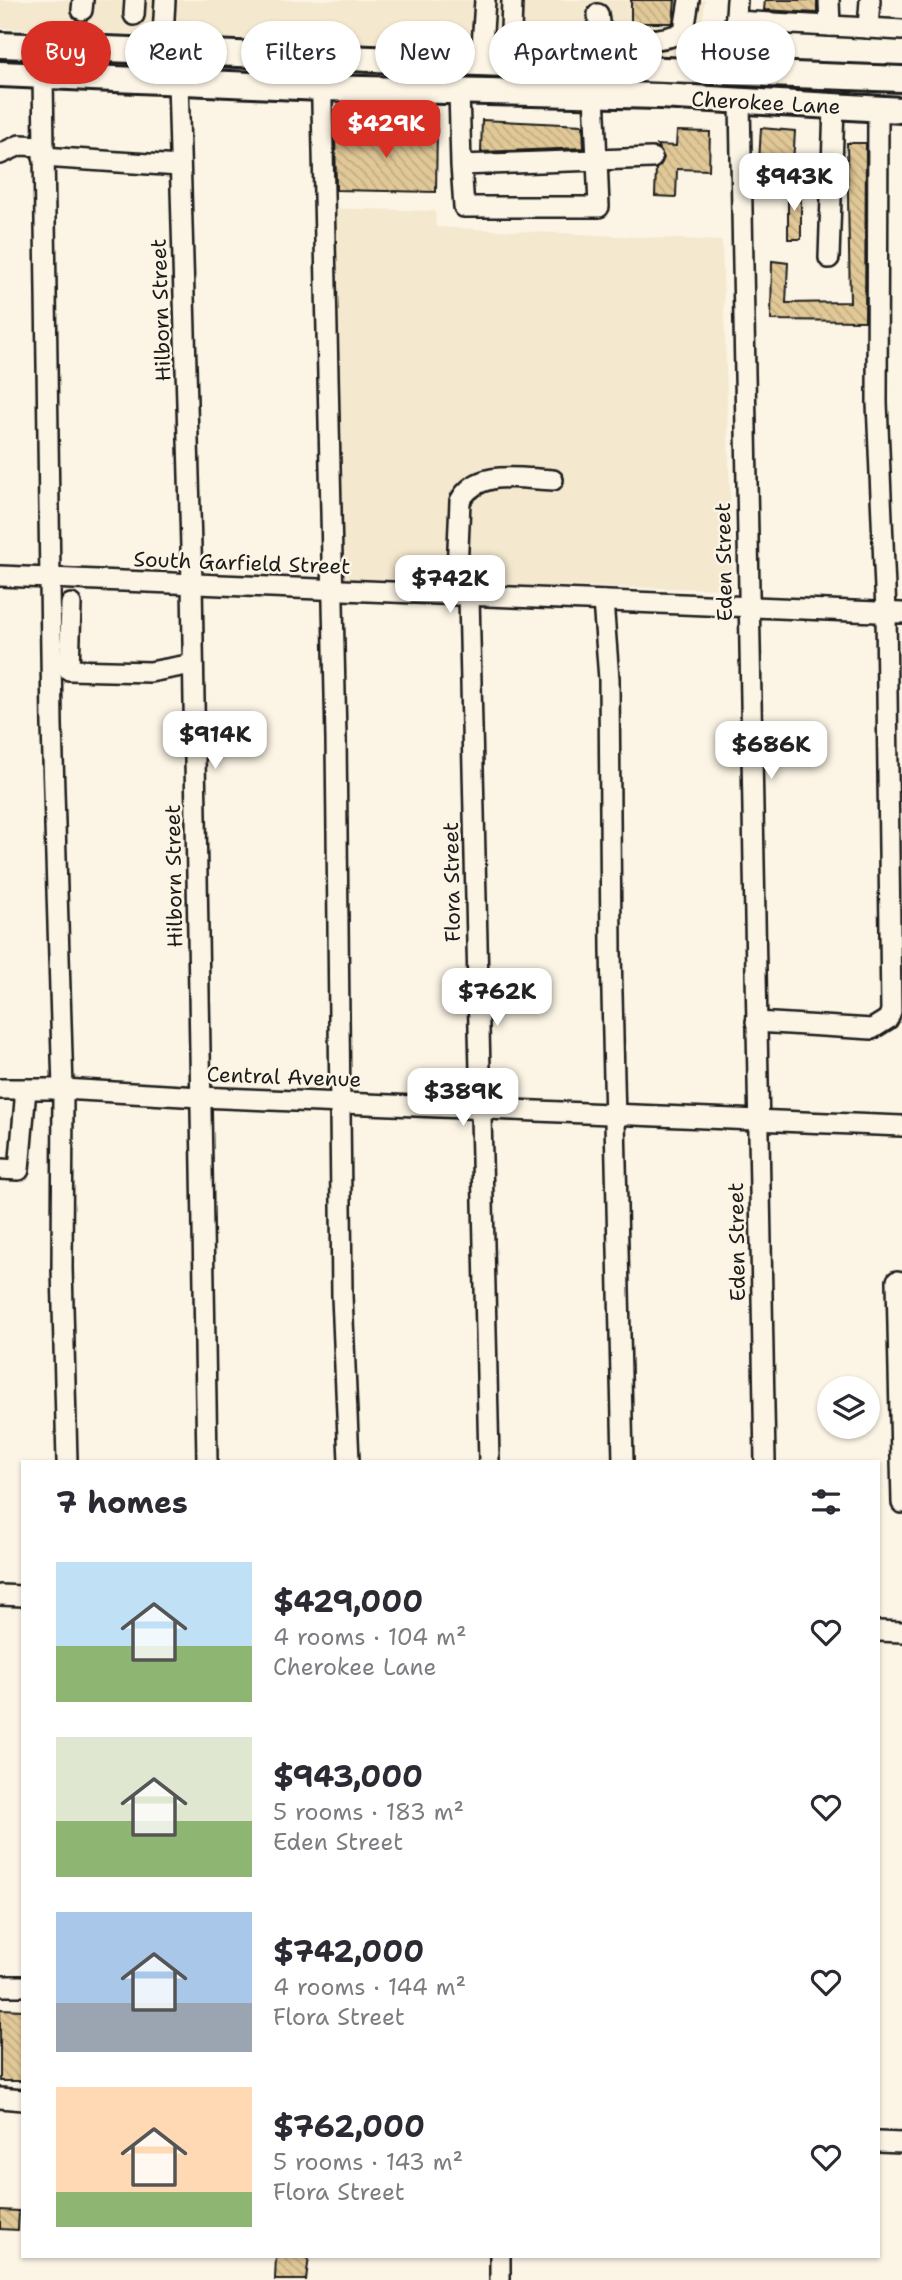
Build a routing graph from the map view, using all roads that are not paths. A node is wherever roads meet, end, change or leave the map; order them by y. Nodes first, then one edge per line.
1 (165, 0) edge
2 (485, 0) edge
3 (512, 0) edge
4 (689, 0) edge
5 (737, 0) edge
6 (829, 0) edge
7 (870, 0) edge
8 (598, 15) dead end
9 (164, 21) edge
10 (511, 21) edge
11 (736, 21) edge
12 (795, 24) edge
13 (830, 26) junction
14 (868, 28) junction
15 (902, 30) edge
16 (0, 46) edge
17 (125, 51) edge
18 (361, 60) edge
19 (481, 62) junction
20 (489, 62) edge
21 (0, 74) edge
22 (795, 74) edge
23 (21, 75) edge
24 (902, 79) edge
25 (227, 83) edge
26 (43, 84) edge
27 (178, 84) edge
28 (322, 84) edge
29 (322, 88) junction
30 (459, 90) junction
31 (594, 94) junction
32 (740, 102) junction
33 (834, 106) junction
34 (890, 110) edge
35 (43, 151) junction
36 (0, 154) edge
37 (652, 158) dead end
38 (597, 160) junction
39 (461, 165) junction
40 (180, 166) junction
41 (829, 258) dead end
42 (553, 480) dead end
43 (0, 576) edge
44 (49, 578) junction
45 (192, 583) junction
46 (333, 589) junction
47 (463, 596) junction
48 (603, 601) junction
49 (71, 604) dead end
50 (748, 605) junction
51 (894, 613) edge
52 (193, 664) junction
53 (756, 1021) junction
54 (0, 1089) edge
55 (26, 1089) junction
56 (63, 1089) junction
57 (200, 1097) junction
58 (341, 1101) junction
59 (478, 1109) junction
60 (616, 1114) junction
61 (757, 1120) junction
62 (902, 1126) edge
63 (0, 1169) edge
64 (902, 1282) edge
65 (67, 1460) edge
66 (207, 1460) edge
67 (349, 1460) edge
68 (489, 1460) edge
69 (623, 1460) edge
70 (765, 1460) edge
71 (902, 1503) edge
72 (0, 1595) edge
73 (21, 1596) edge
74 (880, 1631) edge
75 (902, 1632) edge
76 (0, 1986) edge
77 (21, 1986) edge
78 (0, 2098) edge
79 (21, 2100) edge
80 (880, 2142) edge
81 (902, 2143) edge
82 (500, 2258) edge
83 (500, 2280) edge

1 - 9 street
2 - 19 street
3 - 10 street
4 - 8 street
5 - 11 street
6 - 13 street
7 - 14 street
12 - 13 street
13 - 14 street
14 - 15 street
16 - 17 main road, Cherokee Lane
18 - 19 main road, Cherokee Lane
19 - 20 main road, Cherokee Lane
21 - 23 main road, Cherokee Lane
22 - 24 main road, Cherokee Lane
25 - 29 main road, Cherokee Lane
26 - 35 street
27 - 40 street, Hilborn Street
28 - 29 street
29 - 30 main road, Cherokee Lane
29 - 46 street
30 - 31 main road, Cherokee Lane
30 - 39 street
31 - 32 main road, Cherokee Lane
31 - 38 street
32 - 33 main road, Cherokee Lane
32 - 50 street, Eden Street
33 - 34 main road, Cherokee Lane
33 - 41 street
34 - 51 street
35 - 36 street
35 - 40 street
35 - 44 street
37 - 38 street
38 - 39 street
38 - 39 street
40 - 45 street, Hilborn Street
42 - 47 street, Flora Street
43 - 44 street, South Garfield Street
44 - 45 street, South Garfield Street
44 - 56 street
45 - 46 street, South Garfield Street
45 - 52 street, Hilborn Street
46 - 47 street, South Garfield Street
46 - 58 street
47 - 48 street, South Garfield Street
47 - 59 street, Flora Street
48 - 50 street, South Garfield Street
48 - 60 street
49 - 52 street
50 - 51 street, South Garfield Street
50 - 53 street, Eden Street
51 - 53 street
52 - 57 street, Hilborn Street
53 - 61 street, Eden Street
54 - 55 street, Central Avenue
55 - 56 street, Central Avenue
55 - 63 street
56 - 57 street, Central Avenue
56 - 65 street
57 - 58 street, Central Avenue
57 - 66 street, Hilborn Street
58 - 59 street, Central Avenue
58 - 67 street
59 - 60 street, Central Avenue
59 - 68 street, Flora Street
60 - 61 street, Central Avenue
60 - 69 street
61 - 62 street, Central Avenue
61 - 70 street, Eden Street
64 - 71 street
72 - 73 street
74 - 75 street
76 - 77 street
78 - 79 street
80 - 81 street
82 - 83 street

